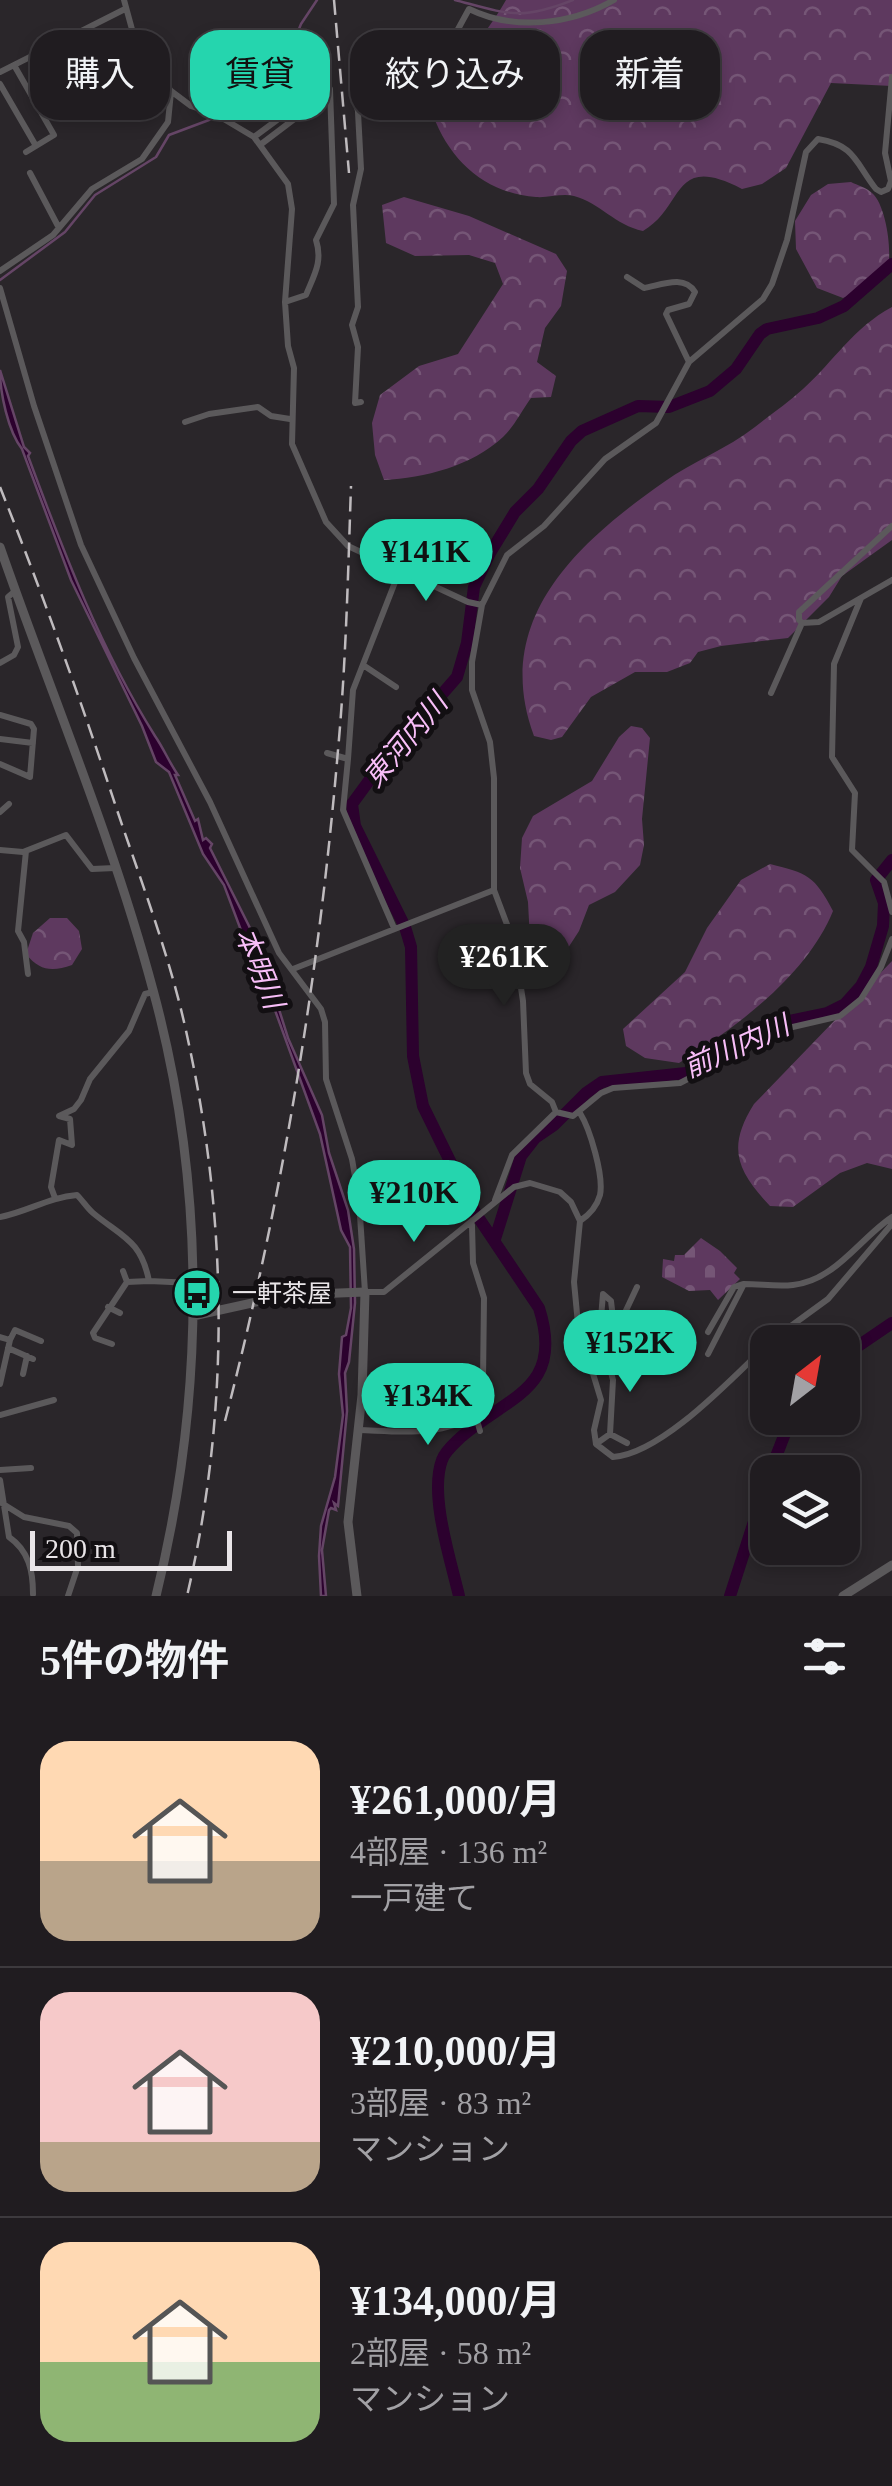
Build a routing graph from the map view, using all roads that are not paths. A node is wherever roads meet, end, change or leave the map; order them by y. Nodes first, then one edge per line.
1 (614, 0) edge
2 (124, 4) edge
3 (132, 30) edge
4 (457, 30) edge
5 (14, 64) junction
6 (0, 72) edge
7 (892, 77) edge
8 (0, 84) edge
9 (171, 91) joint
10 (277, 120) edge
11 (359, 120) edge
12 (254, 137) junction
13 (260, 145) junction
14 (36, 146) junction
15 (26, 152) dead end
16 (30, 174) dead end
17 (59, 228) junction
18 (0, 271) edge
19 (627, 277) dead end
20 (0, 288) edge
21 (285, 302) junction
22 (688, 362) junction
23 (360, 402) dead end
24 (290, 418) junction
25 (185, 422) dead end
26 (892, 526) edge
27 (0, 547) edge
28 (398, 572) junction
29 (892, 580) edge
30 (15, 591) junction
31 (861, 598) junction
32 (481, 605) junction
33 (802, 623) junction
34 (0, 664) edge
35 (363, 665) junction
36 (396, 687) dead end
37 (771, 692) dead end
38 (0, 715) edge
39 (0, 739) edge
40 (33, 743) junction
41 (327, 754) dead end
42 (348, 759) junction
43 (0, 764) edge
44 (9, 804) dead end
45 (0, 812) edge
46 (0, 850) edge
47 (26, 850) junction
48 (114, 868) junction
49 (494, 890) junction
50 (892, 912) edge
51 (397, 926) junction
52 (892, 939) edge
53 (293, 969) junction
54 (28, 974) dead end
55 (154, 991) junction
56 (560, 1112) junction
57 (577, 1115) junction
58 (55, 1198) junction
59 (495, 1202) junction
60 (0, 1218) edge
61 (892, 1221) edge
62 (580, 1222) junction
63 (473, 1223) junction
64 (117, 1235) dead end
65 (133, 1248) junction
66 (123, 1271) dead end
67 (127, 1282) junction
68 (150, 1282) junction
69 (193, 1283) junction
70 (744, 1284) junction
71 (638, 1287) dead end
72 (362, 1293) junction
73 (108, 1307) junction
74 (120, 1313) dead end
75 (193, 1316) junction
76 (793, 1325) edge
77 (708, 1332) dead end
78 (0, 1336) edge
79 (41, 1341) dead end
80 (9, 1344) junction
81 (112, 1344) dead end
82 (708, 1354) dead end
83 (750, 1361) edge
84 (23, 1374) dead end
85 (0, 1384) edge
86 (54, 1400) dead end
87 (475, 1416) junction
88 (0, 1419) edge
89 (359, 1430) junction
90 (480, 1432) dead end
91 (610, 1434) junction
92 (627, 1443) dead end
93 (596, 1444) junction
94 (32, 1468) dead end
95 (0, 1470) edge
96 (0, 1480) edge
97 (3, 1504) edge
98 (892, 1565) edge
99 (33, 1594) edge
100 (68, 1596) edge
101 (156, 1596) edge
102 (357, 1596) edge
103 (843, 1596) edge

1 - 4 street
2 - 3 street
2 - 5 street
5 - 6 street
5 - 14 street
7 - 22 street
8 - 14 street
9 - 12 street
9 - 17 street
10 - 12 street
11 - 23 street
12 - 13 street
13 - 21 street
13 - 21 street
14 - 15 street
16 - 17 street
17 - 18 street
19 - 22 street
20 - 53 street
21 - 24 street
22 - 32 street
24 - 25 street
24 - 28 street
26 - 33 street
27 - 30 street
28 - 32 street
28 - 35 street
29 - 31 street
30 - 34 street
30 - 48 street
31 - 33 street
31 - 50 street
32 - 49 street
33 - 37 street
35 - 36 street
35 - 42 street
38 - 40 street
39 - 40 street
40 - 43 street
41 - 42 street
42 - 51 street
44 - 45 street
46 - 47 street
47 - 48 street
47 - 54 street
48 - 55 street
49 - 51 street
49 - 56 street
51 - 53 street
52 - 57 street
53 - 72 street
55 - 58 street
55 - 69 street
56 - 57 street
56 - 59 street
57 - 62 street
58 - 60 street
58 - 65 street
59 - 62 street
59 - 63 street
61 - 70 street
61 - 76 street
62 - 93 street
63 - 72 street
63 - 87 street
64 - 65 street
65 - 68 street
66 - 67 street
67 - 68 street
67 - 73 street
68 - 69 street
69 - 75 street
70 - 77 street
70 - 82 street
71 - 91 street
72 - 75 street
72 - 89 street
73 - 74 street
73 - 81 street
75 - 101 street
78 - 80 street
79 - 80 street
80 - 84 street
80 - 85 street
83 - 93 street
86 - 88 street
87 - 89 street
87 - 90 street
89 - 102 street
91 - 92 street
91 - 93 street
94 - 95 street
96 - 97 street
97 - 99 street
97 - 100 street
98 - 103 street

